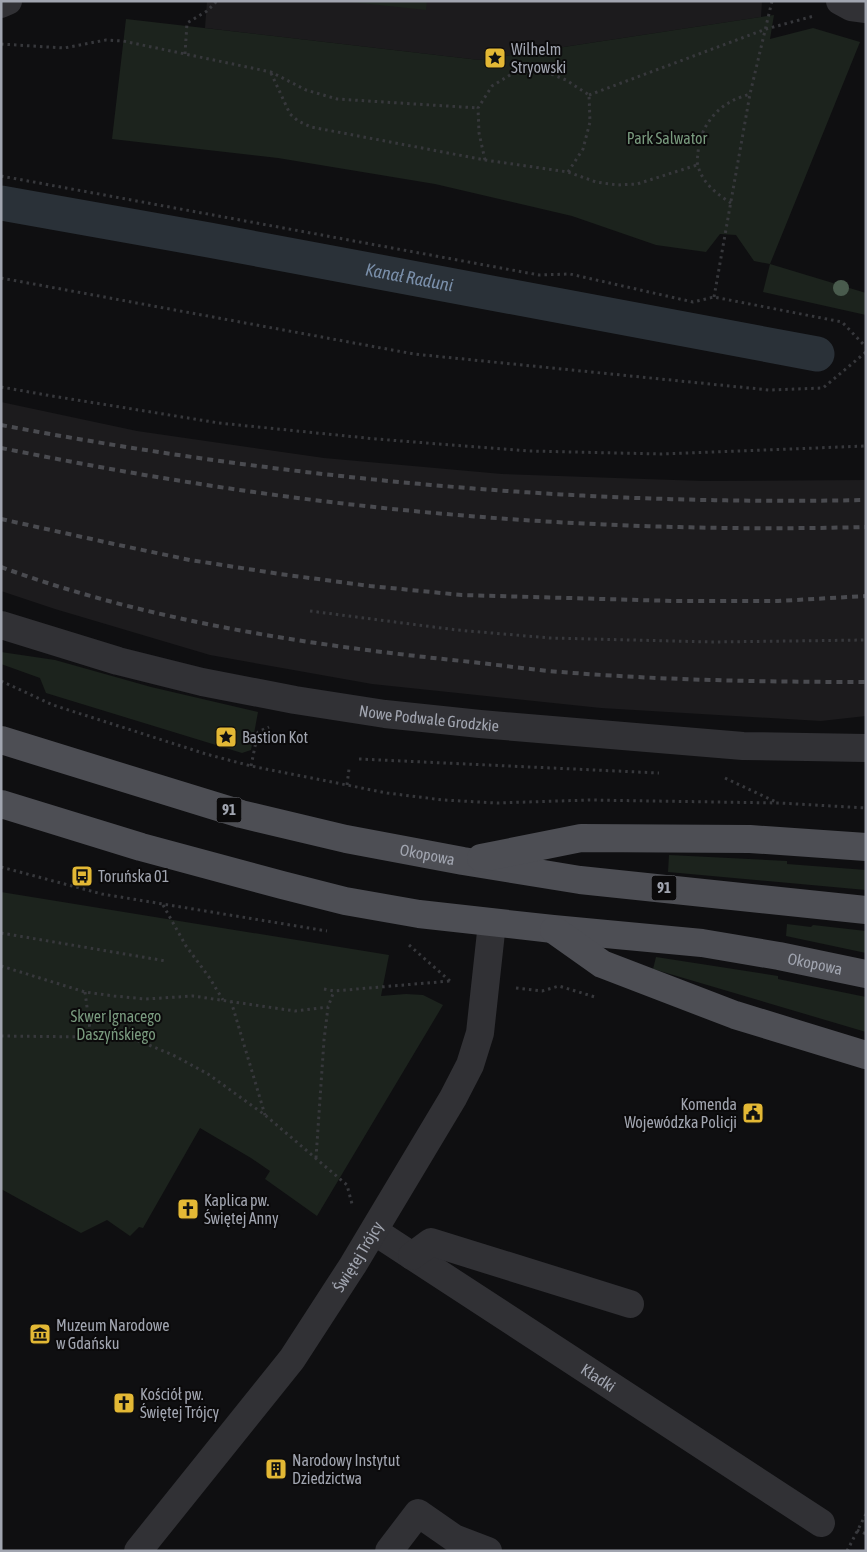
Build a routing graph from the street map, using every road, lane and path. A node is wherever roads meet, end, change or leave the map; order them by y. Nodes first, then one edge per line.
1 (8, 1) edge
2 (217, 1) edge
3 (772, 1) edge
4 (1, 4) edge
5 (852, 6) edge
6 (766, 29) junction
7 (1, 44) edge
8 (185, 54) junction
9 (271, 72) junction
10 (750, 94) junction
11 (588, 95) junction
12 (478, 108) junction
13 (485, 160) junction
14 (697, 165) junction
15 (568, 172) junction
16 (1, 176) edge
17 (731, 203) junction
18 (1, 278) edge
19 (714, 297) junction
20 (866, 347) edge
21 (866, 352) edge
22 (1, 387) edge
23 (866, 446) edge
24 (310, 611) dead end
25 (1, 624) edge
26 (866, 640) edge
27 (1, 681) edge
28 (272, 726) dead end
29 (1, 740) edge
30 (866, 748) edge
31 (360, 759) dead end
32 (251, 766) junction
33 (349, 769) dead end
34 (659, 773) dead end
35 (717, 778) dead end
36 (347, 785) junction
37 (779, 803) junction
38 (1, 804) edge
39 (866, 808) edge
40 (866, 847) edge
41 (462, 861) junction
42 (1, 867) edge
43 (163, 904) junction
44 (866, 910) edge
45 (492, 923) junction
46 (553, 929) junction
47 (330, 932) dead end
48 (1, 933) edge
49 (408, 945) dead end
50 (166, 961) dead end
51 (1, 966) edge
52 (866, 974) edge
53 (512, 988) dead end
54 (324, 989) dead end
55 (334, 991) junction
56 (86, 992) junction
57 (596, 998) dead end
58 (223, 1000) junction
59 (232, 1001) junction
60 (328, 1007) junction
61 (1, 1036) edge
62 (91, 1037) junction
63 (866, 1055) edge
64 (265, 1115) junction
65 (316, 1159) junction
66 (374, 1231) junction
67 (412, 1256) junction
68 (630, 1304) dead end
69 (866, 1514) edge
70 (821, 1523) dead end
71 (857, 1530) junction
72 (866, 1534) edge
73 (138, 1551) edge
74 (389, 1551) edge
75 (488, 1551) edge
76 (847, 1551) edge

1 - 4 street
2 - 8 path
3 - 6 path
5 - 6 path
6 - 10 path
6 - 11 path
7 - 8 path
8 - 9 path
9 - 12 path
9 - 13 path
10 - 14 path
10 - 17 path
11 - 12 path
11 - 15 path
12 - 13 path
13 - 15 path
14 - 15 path
14 - 17 path
16 - 19 path
17 - 19 path
18 - 21 path
19 - 20 path
22 - 23 path
24 - 26 path
25 - 30 street, Nowe Podwale Grodzkie
27 - 32 path
28 - 32 path
29 - 41 main road, Okopowa / 91
31 - 34 path
32 - 36 path
33 - 36 path
35 - 37 path
36 - 37 path
37 - 39 path
38 - 45 main road, Okopowa
40 - 41 main road
41 - 44 main road, Okopowa / 91
42 - 43 path
43 - 47 path
43 - 58 path
45 - 46 main road, Okopowa
45 - 66 street, Świętej Trójcy
46 - 52 main road, Okopowa
46 - 63 main road
48 - 50 path
49 - 55 path
51 - 56 path
53 - 57 path
54 - 55 path
55 - 60 path
56 - 58 path
56 - 62 path
58 - 59 path
59 - 60 path
59 - 64 path
60 - 65 path
61 - 62 path
62 - 64 path
64 - 65 path
65 - 66 path
66 - 67 street, Kładki
66 - 73 street, Świętej Trójcy
67 - 68 street
67 - 70 street, Kładki
69 - 71 path
71 - 72 path
71 - 76 path
74 - 75 street

